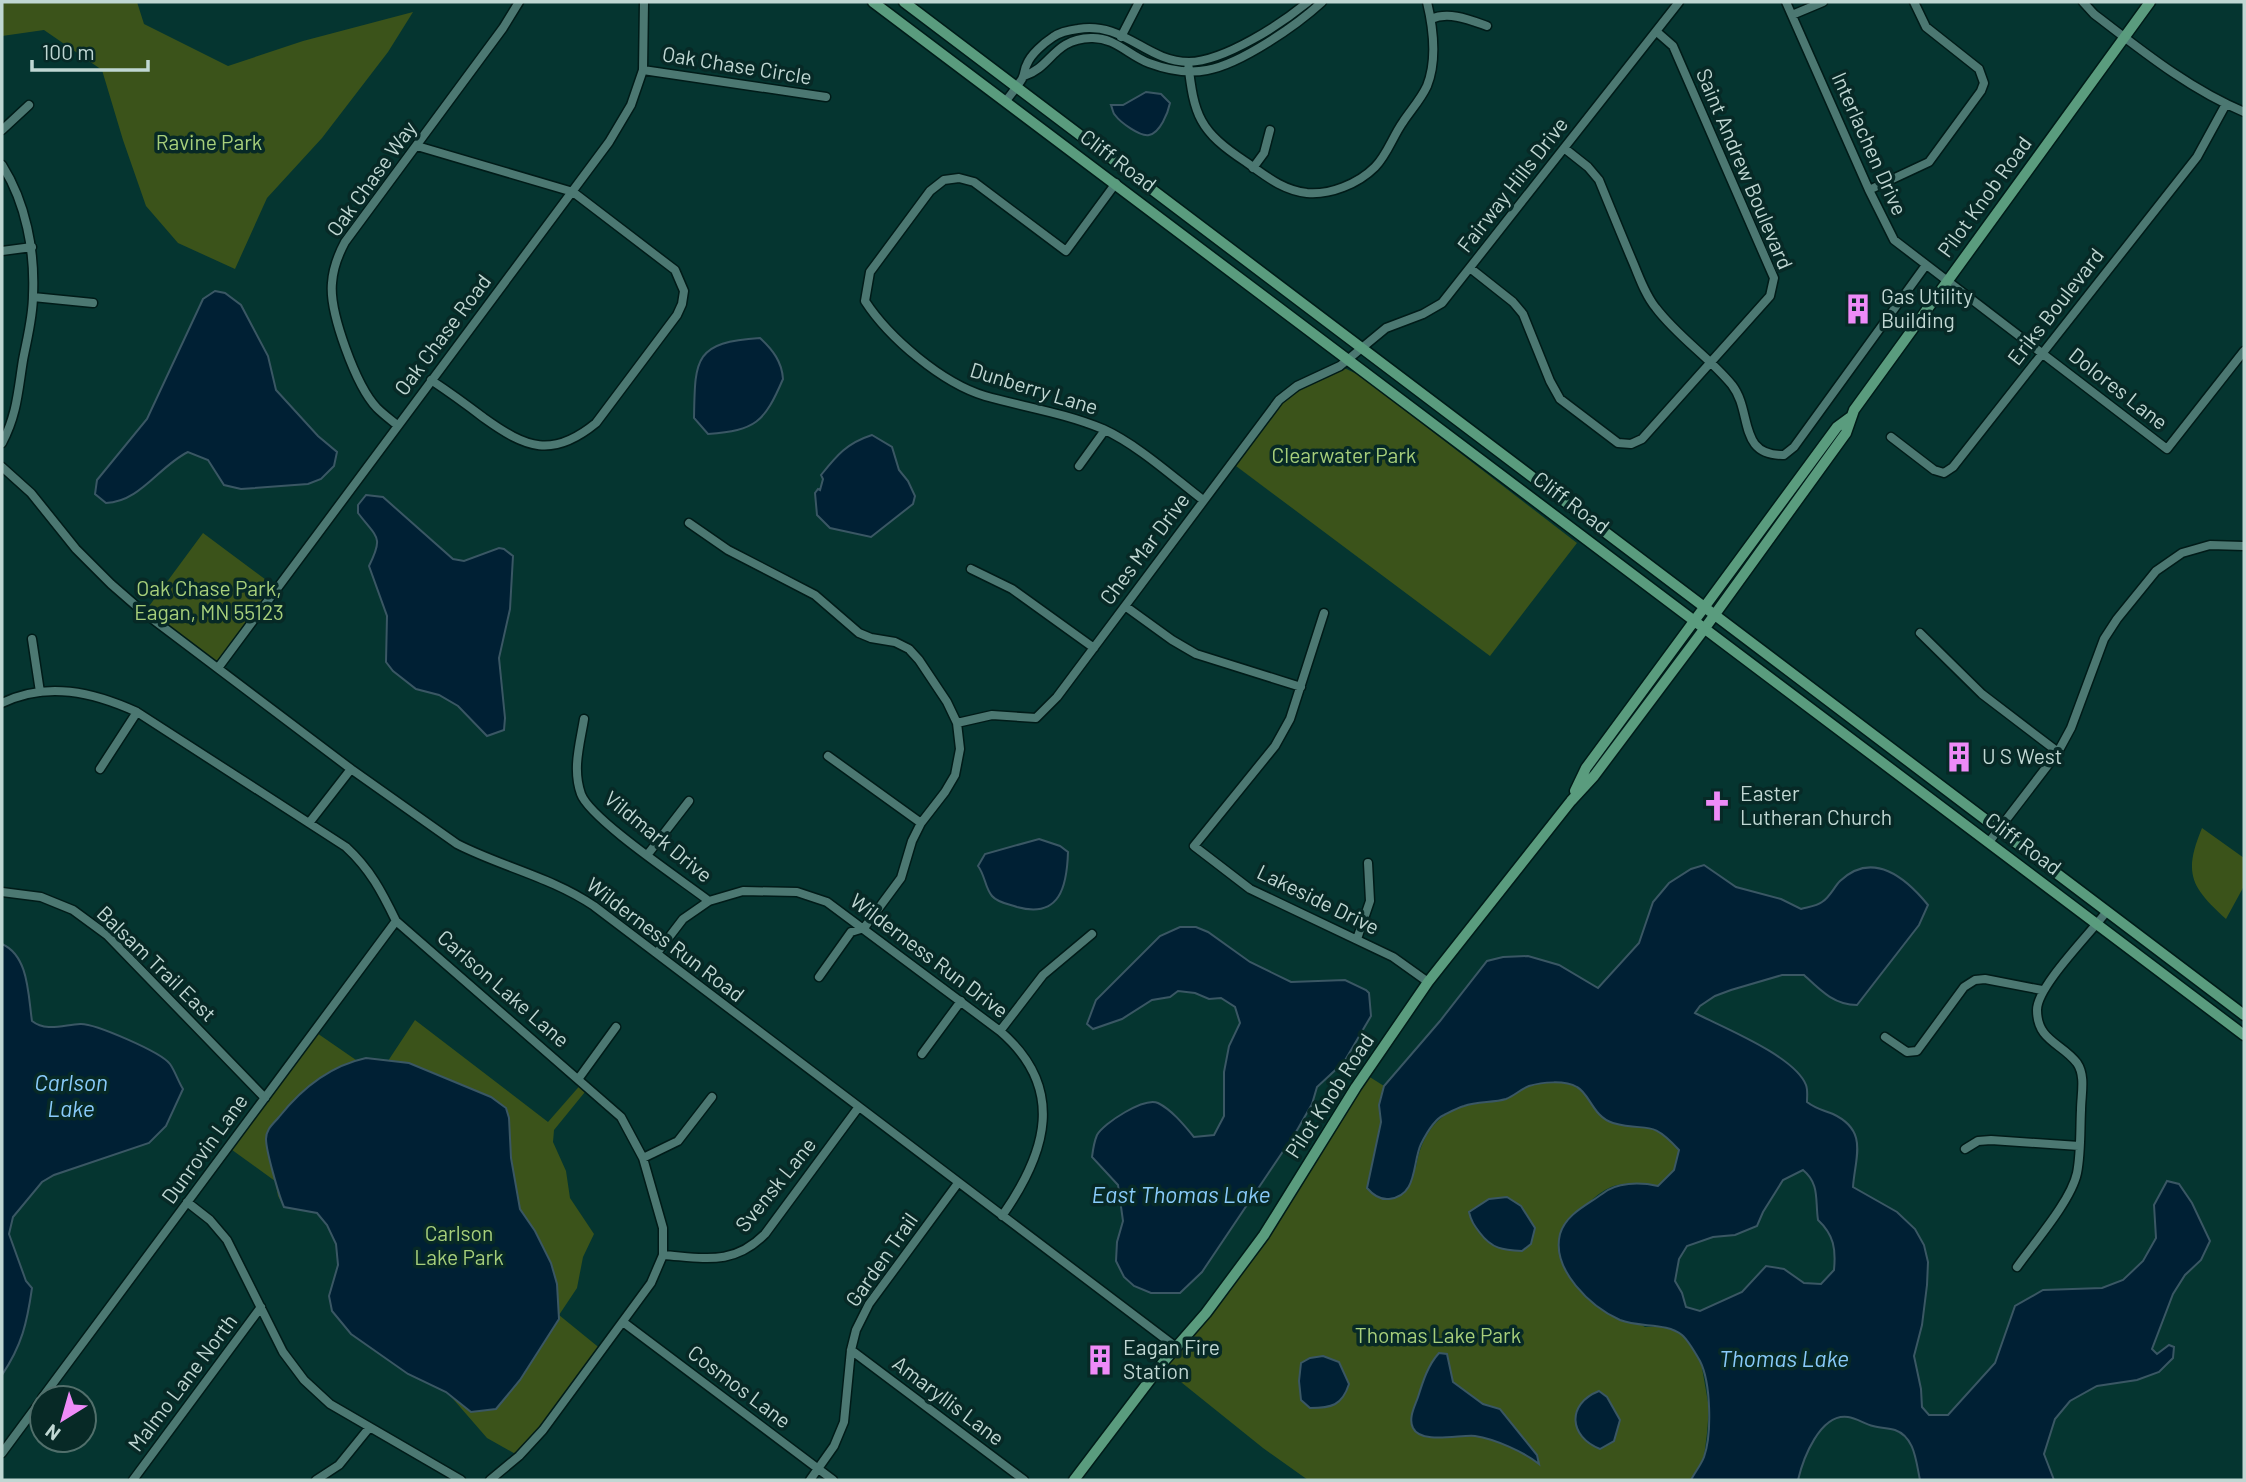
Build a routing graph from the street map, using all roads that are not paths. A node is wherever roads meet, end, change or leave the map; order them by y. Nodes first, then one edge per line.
1 (519, 2) edge
2 (644, 2) edge
3 (873, 2) edge
4 (1139, 2) edge
5 (1308, 2) edge
6 (1427, 2) edge
7 (1679, 2) edge
8 (1786, 2) edge
9 (1823, 2) edge
10 (1914, 2) edge
11 (2083, 2) edge
12 (2150, 2) edge
13 (1319, 3) edge
14 (910, 4) edge
15 (1792, 15) junction
16 (1431, 19) junction
17 (1487, 26) dead end
18 (1657, 32) junction
19 (1122, 34) junction
20 (2124, 37) junction
21 (1118, 43) junction
22 (1188, 62) junction
23 (643, 70) junction
24 (1189, 72) junction
25 (1024, 76) junction
26 (1017, 86) junction
27 (827, 97) dead end
28 (1006, 101) junction
29 (2226, 104) junction
30 (29, 105) dead end
31 (2244, 112) edge
32 (2, 130) edge
33 (1270, 130) dead end
34 (417, 146) junction
35 (1564, 148) junction
36 (2, 165) edge
37 (1253, 167) junction
38 (1116, 183) junction
39 (1869, 190) junction
40 (573, 192) junction
41 (32, 247) junction
42 (2, 251) edge
43 (1926, 265) junction
44 (1470, 268) junction
45 (1947, 281) junction
46 (33, 297) junction
47 (93, 303) dead end
48 (1362, 349) junction
49 (2244, 351) edge
50 (2043, 353) junction
51 (1348, 359) junction
52 (1711, 361) junction
53 (431, 380) junction
54 (1853, 415) junction
55 (397, 425) junction
56 (1105, 430) junction
57 (1891, 438) dead end
58 (2, 443) edge
59 (1079, 466) dead end
60 (2, 467) edge
61 (1203, 500) junction
62 (689, 523) dead end
63 (2244, 546) edge
64 (971, 569) dead end
65 (1125, 606) junction
66 (1703, 606) junction
67 (1324, 612) dead end
68 (1714, 615) junction
69 (1694, 620) junction
70 (1705, 628) junction
71 (1920, 633) dead end
72 (32, 639) dead end
73 (1094, 648) junction
74 (218, 668) junction
75 (1301, 687) junction
76 (40, 692) junction
77 (2, 704) edge
78 (136, 712) junction
79 (584, 719) dead end
80 (957, 723) junction
81 (2058, 752) junction
82 (828, 757) dead end
83 (100, 769) dead end
84 (351, 769) junction
85 (689, 801) dead end
86 (1571, 801) junction
87 (309, 823) junction
88 (921, 823) junction
89 (2000, 831) junction
90 (1989, 842) junction
91 (648, 854) junction
92 (1368, 863) dead end
93 (2, 892) edge
94 (709, 901) junction
95 (2107, 911) junction
96 (396, 921) junction
97 (2097, 924) junction
98 (864, 928) junction
99 (1092, 934) dead end
100 (1357, 939) junction
101 (657, 953) junction
102 (819, 977) dead end
103 (1428, 982) junction
104 (2042, 990) junction
105 (961, 1001) junction
106 (2244, 1015) edge
107 (616, 1027) dead end
108 (1000, 1031) junction
109 (2244, 1035) edge
110 (1885, 1037) dead end
111 (922, 1054) dead end
112 (579, 1078) junction
113 (712, 1097) dead end
114 (265, 1098) junction
115 (858, 1108) junction
116 (2079, 1146) junction
117 (1965, 1149) dead end
118 (643, 1158) junction
119 (958, 1183) junction
120 (187, 1202) junction
121 (1002, 1216) junction
122 (663, 1255) junction
123 (2017, 1267) dead end
124 (261, 1307) junction
125 (623, 1322) junction
126 (1176, 1347) junction
127 (852, 1350) junction
128 (52, 1384) edge
129 (28, 1417) edge
130 (369, 1428) junction
131 (2, 1453) edge
132 (818, 1469) junction
133 (133, 1480) edge
134 (316, 1480) edge
135 (461, 1480) edge
136 (491, 1480) edge
137 (810, 1480) edge
138 (833, 1480) edge
139 (1024, 1480) edge
140 (1074, 1480) edge

1 - 34 street, Oak Chase Way
2 - 23 street, Oak Chase Road
3 - 28 main road, Cliff Road
4 - 19 street
5 - 22 street
6 - 16 street
7 - 18 street, Fairway Hills Drive
8 - 15 street, Interlachen Drive
9 - 15 street
10 - 39 street
11 - 20 street
12 - 20 main road, Pilot Knob Road
13 - 24 street
14 - 26 main road, Cliff Road
15 - 39 street, Interlachen Drive
16 - 17 street
16 - 37 street
18 - 35 street, Fairway Hills Drive
18 - 52 street, Saint Andrew Boulevard
19 - 21 street
19 - 22 street
19 - 25 street
20 - 29 street
20 - 45 main road, Pilot Knob Road
21 - 24 street
21 - 25 street
22 - 24 street
23 - 27 street, Oak Chase Circle
23 - 40 street, Oak Chase Road
24 - 37 street
25 - 26 street
26 - 28 street
26 - 48 main road, Cliff Road
28 - 38 main road, Cliff Road
29 - 31 street
29 - 50 street, Eriks Boulevard
30 - 32 street
33 - 37 street
34 - 40 street
34 - 55 street, Oak Chase Way
35 - 44 street, Fairway Hills Drive
35 - 52 street
36 - 41 street
38 - 51 main road, Cliff Road
38 - 56 street, Dunberry Lane
39 - 43 street, Interlachen Drive
40 - 53 street, Oak Chase Road
40 - 53 street
41 - 42 street
41 - 46 street
43 - 45 street, Interlachen Drive
43 - 52 street
44 - 48 street, Fairway Hills Drive
44 - 52 street, Saint Andrew Boulevard
45 - 50 street, Dolores Lane
45 - 54 main road, Pilot Knob Road
46 - 47 street
46 - 58 street
48 - 51 street, Fairway Hills Drive
48 - 66 main road, Cliff Road
49 - 50 street, Dolores Lane
50 - 57 street, Eriks Boulevard
51 - 61 street, Ches Mar Drive
51 - 69 main road, Cliff Road
53 - 55 street, Oak Chase Road
54 - 66 main road, Pilot Knob Road
54 - 68 main road, Pilot Knob Road
55 - 74 street, Oak Chase Road
56 - 59 street
56 - 61 street, Dunberry Lane
60 - 74 street, Wilderness Run Road
61 - 65 street, Ches Mar Drive
62 - 80 street
63 - 81 street
64 - 73 street
65 - 73 street, Ches Mar Drive
65 - 75 street
66 - 68 main road, Cliff Road
66 - 69 main road, Pilot Knob Road
67 - 75 street
68 - 70 main road, Pilot Knob Road
68 - 89 main road, Cliff Road
69 - 70 main road, Cliff Road
69 - 86 main road, Pilot Knob Road
70 - 86 main road, Pilot Knob Road
70 - 90 main road, Cliff Road
71 - 81 street
72 - 76 street
73 - 80 street, Ches Mar Drive
74 - 84 street, Wilderness Run Road
75 - 100 street, Lakeside Drive
76 - 77 street, Carlson Lake Lane
76 - 78 street, Carlson Lake Lane
78 - 83 street
78 - 87 street, Carlson Lake Lane
79 - 91 street, Vildmark Drive
80 - 88 street
81 - 89 street
82 - 88 street
84 - 87 street
84 - 101 street, Wilderness Run Road
85 - 91 street
86 - 103 main road, Pilot Knob Road
87 - 96 street, Carlson Lake Lane
88 - 98 street
89 - 90 street
89 - 95 main road, Cliff Road
90 - 97 main road, Cliff Road
91 - 94 street, Vildmark Drive
92 - 100 street
93 - 114 street, Balsam Trail East
94 - 98 street, Wilderness Run Drive
94 - 101 street, Wilderness Run Drive
95 - 97 street
95 - 106 main road, Cliff Road
96 - 112 street, Carlson Lake Lane
96 - 114 street, Dunrovin Lane
97 - 104 street
97 - 109 main road, Cliff Road
98 - 102 street
98 - 105 street, Wilderness Run Drive
99 - 108 street
100 - 103 street, Lakeside Drive
101 - 115 street, Wilderness Run Road
103 - 126 main road, Pilot Knob Road
104 - 110 street
104 - 116 street
105 - 108 street, Wilderness Run Drive
105 - 111 street
107 - 112 street
108 - 121 street, Wilderness Run Drive
112 - 118 street, Carlson Lake Lane
113 - 118 street
114 - 120 street, Dunrovin Lane
115 - 119 street, Wilderness Run Road
115 - 122 street, Svensk Lane
116 - 117 street
116 - 123 street
118 - 122 street, Carlson Lake Lane
119 - 121 street, Wilderness Run Road
119 - 127 street, Garden Trail
120 - 124 street
120 - 128 street, Dunrovin Lane
121 - 126 street, Wilderness Run Road
122 - 125 street, Carlson Lake Lane
124 - 130 street
124 - 133 street, Malmo Lane North
125 - 132 street, Cosmos Lane
125 - 136 street, Carlson Lake Lane
126 - 140 main road, Pilot Knob Road
127 - 132 street, Garden Trail
127 - 139 street, Amaryllis Lane
129 - 131 street, Dunrovin Lane
130 - 134 street
130 - 135 street
132 - 137 street, Garden Trail
132 - 138 street, Cosmos Lane

